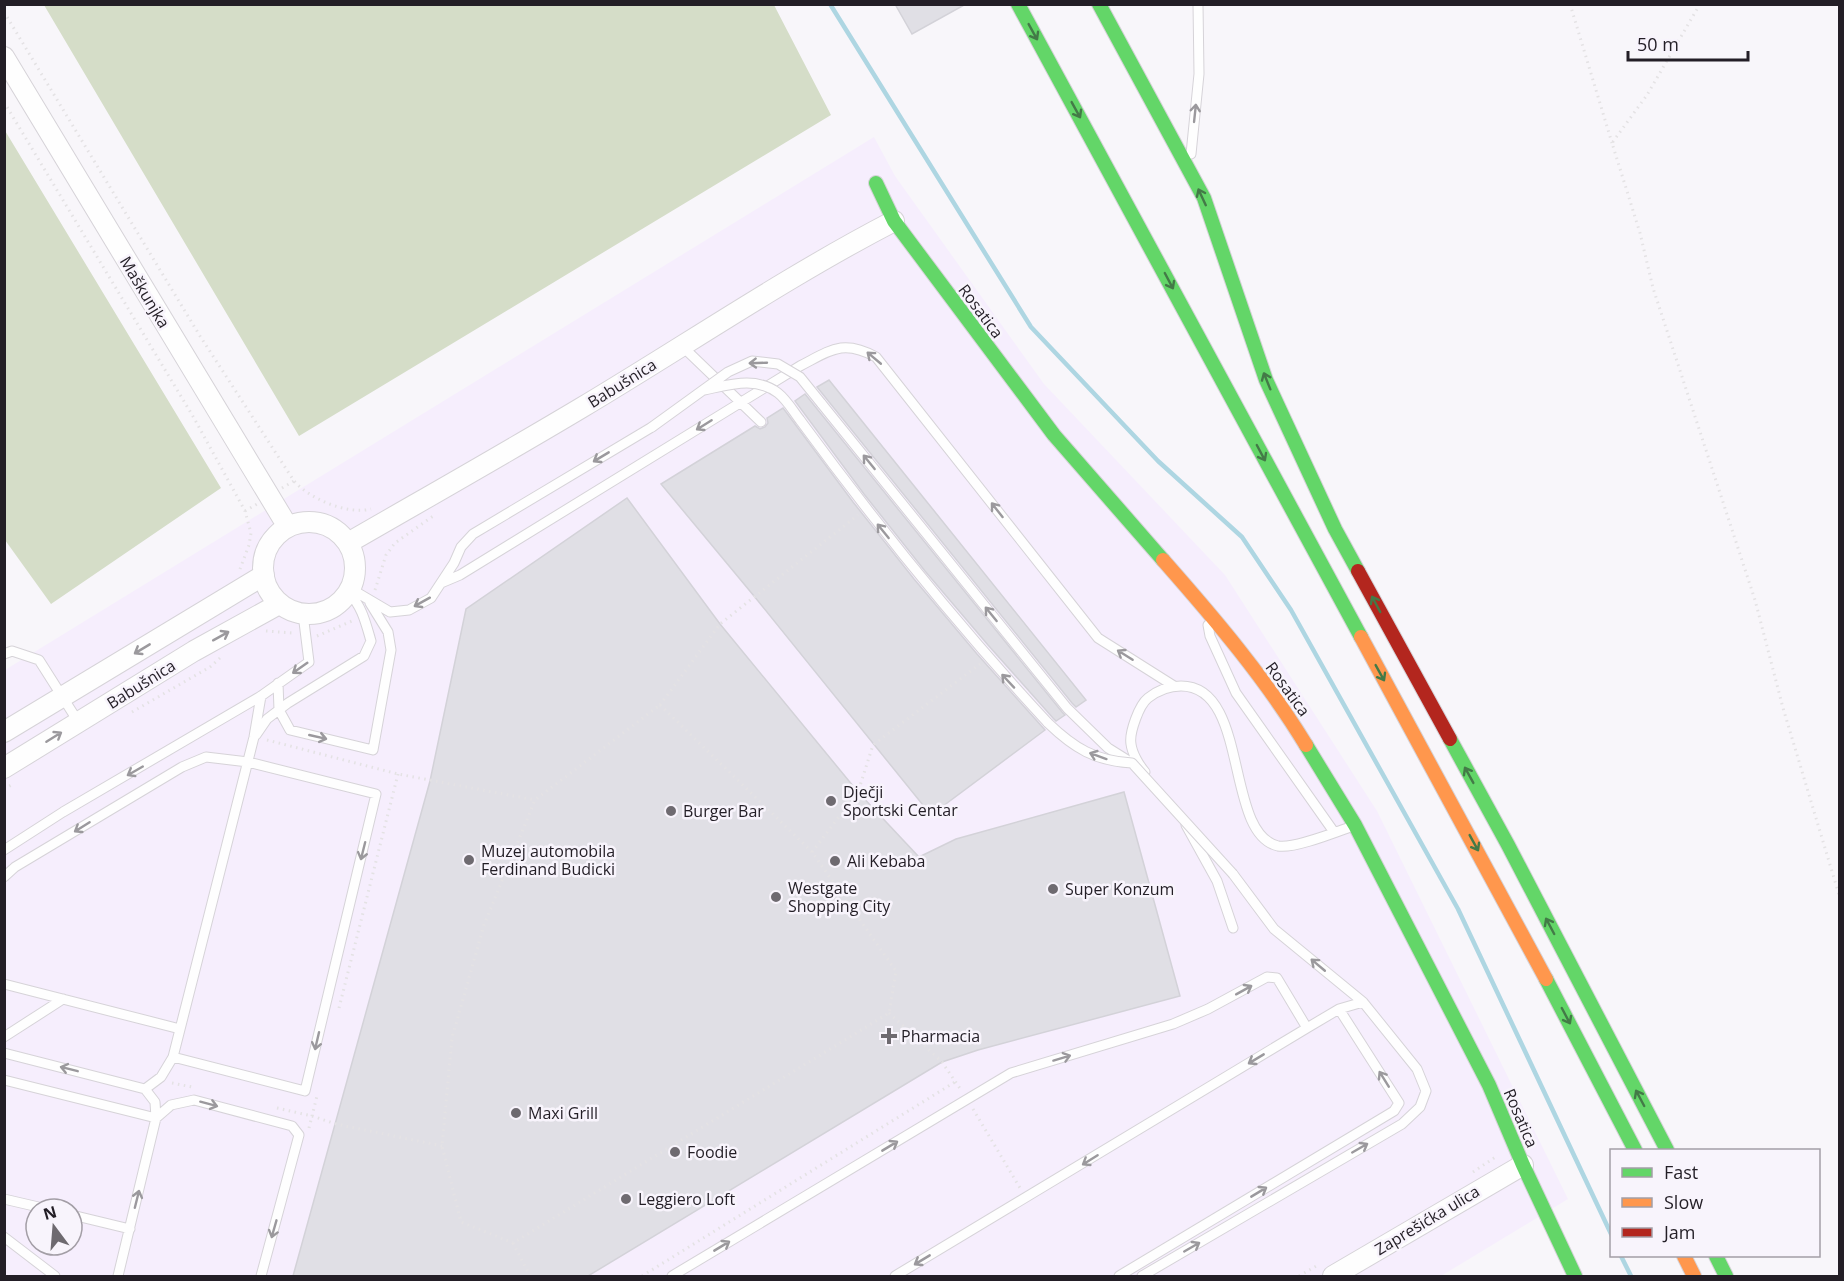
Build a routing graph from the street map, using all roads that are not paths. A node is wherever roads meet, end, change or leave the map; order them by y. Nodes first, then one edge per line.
1 (1018, 4) edge
2 (1099, 4) edge
3 (1198, 4) edge
4 (4, 57) edge
5 (1190, 172) junction
6 (876, 183) dead end
7 (894, 222) junction
8 (681, 346) junction
9 (700, 391) junction
10 (740, 403) junction
11 (761, 422) dead end
12 (288, 527) junction
13 (348, 543) junction
14 (264, 575) junction
15 (441, 583) junction
16 (350, 591) junction
17 (369, 601) junction
18 (279, 604) junction
19 (1206, 609) junction
20 (303, 614) junction
21 (4, 654) edge
22 (278, 683) junction
23 (1174, 686) junction
24 (261, 696) junction
25 (63, 697) junction
26 (279, 710) junction
27 (79, 723) junction
28 (4, 732) edge
29 (254, 737) junction
30 (248, 762) junction
31 (1132, 763) junction
32 (9, 776) edge
33 (1355, 825) junction
34 (1334, 832) junction
35 (4, 850) edge
36 (4, 877) edge
37 (1233, 928) dead end
38 (4, 984) edge
39 (63, 999) junction
40 (1363, 1002) junction
41 (1339, 1009) junction
42 (1307, 1028) junction
43 (180, 1029) junction
44 (4, 1037) edge
45 (4, 1053) edge
46 (173, 1057) junction
47 (4, 1080) edge
48 (145, 1089) junction
49 (156, 1118) junction
50 (1634, 1149) edge
51 (1666, 1149) edge
52 (1523, 1165) junction
53 (4, 1199) edge
54 (24, 1204) edge
55 (84, 1218) edge
56 (130, 1229) junction
57 (4, 1237) edge
58 (1684, 1257) edge
59 (1716, 1257) edge
60 (55, 1276) edge
61 (118, 1276) edge
62 (261, 1276) edge
63 (672, 1276) edge
64 (895, 1276) edge
65 (1119, 1276) edge
66 (1142, 1276) edge
67 (1333, 1276) edge
68 (1575, 1276) edge
69 (1694, 1276) edge
70 (1726, 1276) edge

1 -> 50 main road
2 - 5 main road
5 -> 3 lane
4 - 12 street, Maškunjka
51 -> 5 main road
6 - 7 main road, Rosatica
7 - 8 street, Babušnica
7 - 19 main road, Rosatica
8 - 10 lane
8 - 13 street, Babušnica
9 -> 15 lane, bridge
31 -> 9 lane, bridge
31 -> 9 lane, bridge
10 - 11 lane
10 -> 15 lane
23 -> 10 lane
12 - 13 street
12 - 14 street
13 - 16 street
14 - 18 street
14 -> 25 street, Babušnica
15 -> 17 lane
16 - 17 lane
16 - 20 street
16 - 26 lane
26 -> 17 lane
18 - 20 street
27 -> 18 street, Babušnica
19 - 33 main road, Rosatica
19 - 34 lane
20 -> 22 lane
21 - 25 lane
22 - 24 lane
22 - 26 lane
23 - 34 lane
23 - 37 lane
24 - 29 lane
24 -> 35 lane
25 - 27 lane
25 - 28 street, Babušnica
26 - 29 lane
32 -> 27 street, Babušnica
29 - 30 lane
30 -> 36 lane
30 - 43 lane
30 -> 46 lane
40 -> 31 lane, bridge
33 - 34 lane
33 - 52 main road, Rosatica
38 - 39 lane
39 - 43 lane
39 - 44 lane
40 - 41 lane
66 -> 40 lane
41 - 42 lane
65 -> 41 lane
63 -> 42 lane
42 -> 64 lane
43 - 46 lane
48 -> 45 lane
46 - 48 lane
47 - 49 lane
48 - 49 lane
56 -> 49 lane
49 -> 62 lane
52 - 67 street, Zaprešićka ulica
52 - 68 main road, Rosatica
53 - 54 lane
55 - 56 lane
56 - 61 lane
57 - 60 lane
58 - 69 main road
59 - 70 main road

